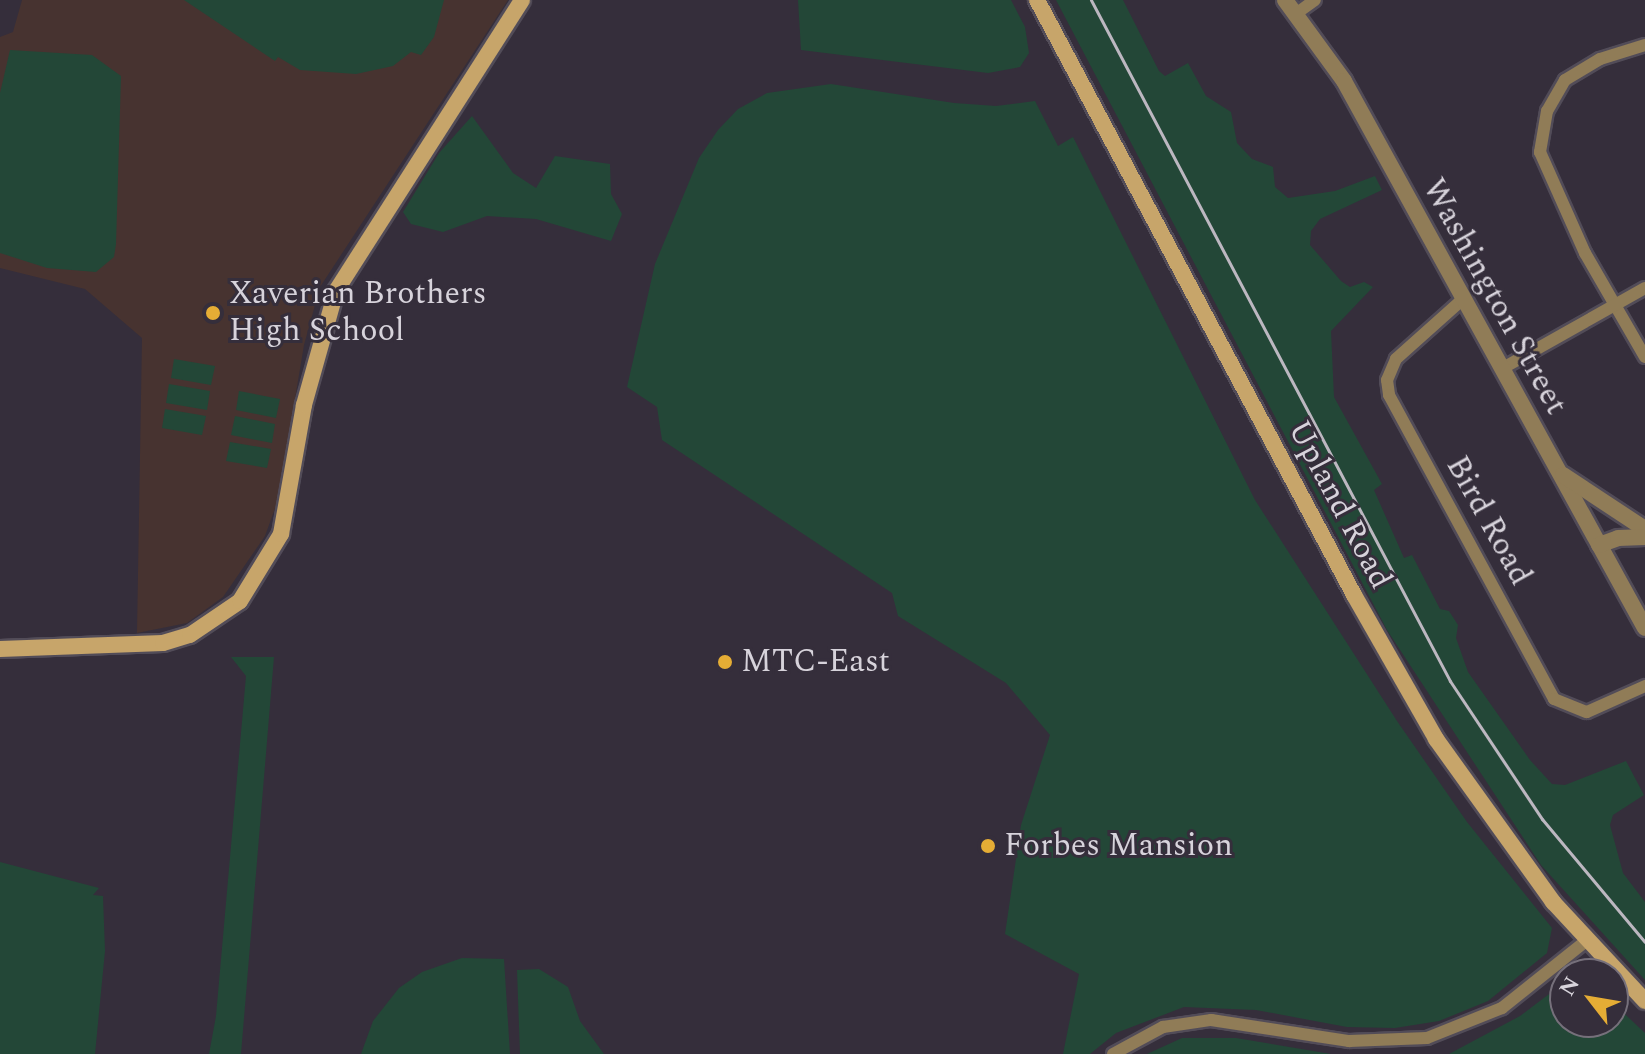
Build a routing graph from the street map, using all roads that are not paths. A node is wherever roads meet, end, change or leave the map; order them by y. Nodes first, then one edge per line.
1 (522, 0) edge
2 (1037, 0) edge
3 (1315, 0) edge
4 (1291, 6) edge
5 (1645, 45) edge
6 (1645, 288) edge
7 (1463, 299) junction
8 (1613, 305) junction
9 (1645, 357) edge
10 (1503, 368) junction
11 (1559, 471) junction
12 (1619, 516) junction
13 (1645, 529) edge
14 (1645, 537) edge
15 (1596, 540) junction
16 (1645, 628) edge
17 (0, 649) edge
18 (1645, 686) edge
19 (1586, 941) junction
20 (1645, 1001) edge
21 (1113, 1054) edge

1 - 17 main road
2 - 19 main road, Upland Road
3 - 4 street
4 - 7 street, Washington Street
5 - 8 street
6 - 8 street
7 - 10 street, Washington Street
7 - 18 street, Bird Road
8 - 9 street
8 - 10 street
10 - 11 street, Washington Street
11 - 12 street
11 - 15 street, Washington Street
12 - 13 street
12 - 15 street
14 - 15 street
15 - 16 street, Washington Street
19 - 20 main road, Upland Road
19 - 21 street

